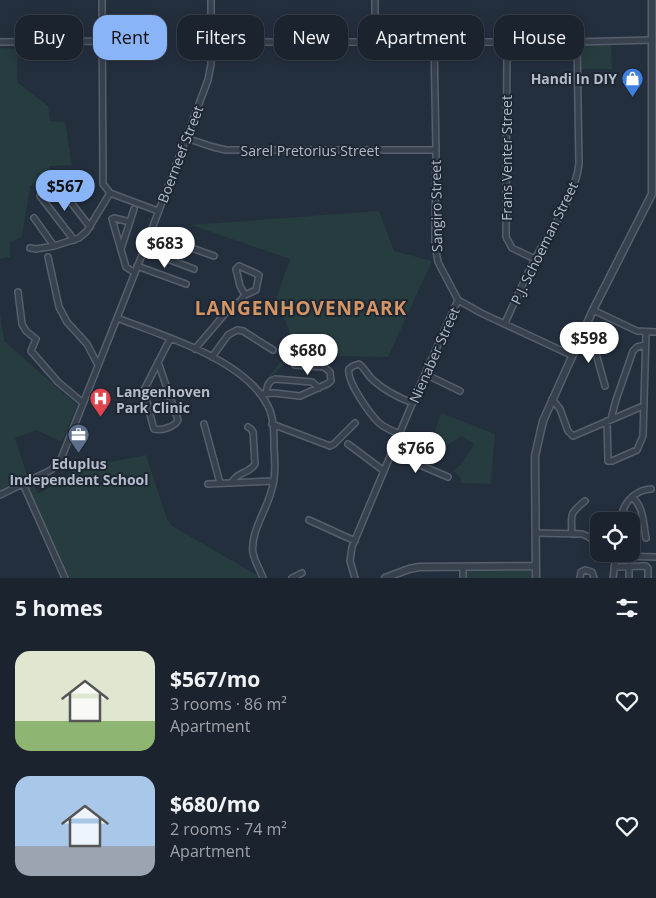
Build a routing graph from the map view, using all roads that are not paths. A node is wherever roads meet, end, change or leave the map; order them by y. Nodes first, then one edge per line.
1 (102, 0) edge
2 (211, 0) edge
3 (375, 0) edge
4 (654, 1) edge
5 (102, 15) edge
6 (211, 15) edge
7 (375, 15) edge
8 (652, 40) junction
9 (358, 41) edge
10 (0, 42) edge
11 (93, 42) edge
12 (264, 42) edge
13 (584, 42) edge
14 (103, 60) edge
15 (211, 60) edge
16 (434, 60) edge
17 (506, 60) edge
18 (577, 60) edge
19 (186, 138) junction
20 (436, 150) junction
21 (63, 192) dead end
22 (110, 193) junction
23 (654, 194) edge
24 (40, 196) dead end
25 (134, 208) dead end
26 (158, 211) junction
27 (34, 218) dead end
28 (130, 222) junction
29 (90, 227) junction
30 (150, 233) junction
31 (74, 240) junction
32 (54, 246) junction
33 (30, 248) dead end
34 (121, 250) junction
35 (144, 250) junction
36 (214, 256) dead end
37 (48, 257) dead end
38 (535, 259) junction
39 (138, 266) junction
40 (194, 269) dead end
41 (134, 273) junction
42 (186, 284) dead end
43 (18, 292) dead end
44 (245, 295) junction
45 (458, 300) junction
46 (593, 310) junction
47 (116, 318) junction
48 (505, 323) junction
49 (646, 332) junction
50 (656, 332) edge
51 (580, 336) junction
52 (170, 339) junction
53 (645, 345) junction
54 (194, 349) junction
55 (273, 350) dead end
56 (571, 355) junction
57 (212, 357) junction
58 (158, 362) junction
59 (98, 364) junction
60 (294, 364) dead end
61 (425, 374) junction
62 (605, 386) dead end
63 (319, 388) junction
64 (460, 391) dead end
65 (264, 394) junction
66 (552, 399) junction
67 (83, 403) junction
68 (413, 403) junction
69 (643, 406) junction
70 (609, 420) junction
71 (355, 423) dead end
72 (204, 424) dead end
73 (272, 424) junction
74 (248, 427) dead end
75 (400, 434) junction
76 (348, 444) dead end
77 (392, 452) junction
78 (384, 471) junction
79 (448, 477) dead end
80 (274, 481) junction
81 (220, 483) junction
82 (232, 483) junction
83 (23, 484) junction
84 (208, 484) dead end
85 (650, 489) dead end
86 (0, 495) edge
87 (632, 497) junction
88 (585, 501) dead end
89 (624, 512) edge
90 (308, 520) dead end
91 (536, 533) junction
92 (572, 534) junction
93 (590, 538) edge
94 (646, 538) dead end
95 (355, 542) junction
96 (640, 556) edge
97 (656, 557) edge
98 (614, 562) edge
99 (536, 566) junction
100 (630, 566) junction
101 (614, 567) junction
102 (463, 568) junction
103 (302, 573) dead end
104 (65, 578) edge
105 (263, 578) edge
106 (292, 578) edge
107 (355, 578) edge
108 (385, 578) edge
109 (463, 578) edge
110 (536, 578) edge
111 (580, 578) edge
112 (594, 578) edge
113 (613, 578) edge
114 (629, 578) edge
115 (648, 578) edge

1 - 5 street
2 - 6 street, Boerneef Street
3 - 7 street
4 - 8 street
8 - 13 street
8 - 23 street
9 - 12 street
10 - 11 street
14 - 22 street
15 - 19 street, Boerneef Street
16 - 20 street, Sangiro Street
17 - 38 street, Frans Venter Street
18 - 38 street, P.J. Schoeman Street
19 - 20 street, Sarel Pretorius Street
19 - 26 street, Boerneef Street
20 - 45 street, Sangiro Street
21 - 29 street
22 - 26 street
22 - 29 street
23 - 46 street
24 - 31 street
25 - 28 street
26 - 30 street, Boerneef Street
27 - 32 street
28 - 34 street
28 - 34 street
29 - 31 street
30 - 35 street, Boerneef Street
30 - 36 street
31 - 32 street
32 - 33 street
34 - 41 street
35 - 39 street, Boerneef Street
35 - 40 street
37 - 59 street
38 - 48 street, P.J. Schoeman Street
39 - 41 street, Boerneef Street
39 - 42 street
41 - 47 street, Boerneef Street
43 - 67 street
44 - 44 street
44 - 54 street
45 - 48 street
45 - 61 street, Nienaber Street
46 - 49 street
46 - 51 street
47 - 52 street
47 - 59 street, Boerneef Street
48 - 56 street
49 - 50 street
49 - 53 street
51 - 56 street
51 - 62 street
52 - 54 street
52 - 58 street
53 - 69 street
53 - 70 street
54 - 57 street
55 - 57 street
56 - 66 street
57 - 65 street
58 - 58 street
59 - 67 street, Boerneef Street
60 - 63 street
61 - 64 street
61 - 68 street, Nienaber Street
63 - 65 street
63 - 65 street
65 - 73 street
66 - 70 street
66 - 91 street
67 - 83 street, Boerneef Street
68 - 75 street, Nienaber Street
68 - 75 street
69 - 70 street
69 - 70 street
71 - 73 street
72 - 81 street
73 - 80 street
74 - 82 street
75 - 77 street, Nienaber Street
76 - 78 street
77 - 78 street, Nienaber Street
77 - 79 street
78 - 95 street, Nienaber Street
80 - 82 street
80 - 105 street
81 - 82 street
81 - 84 street
83 - 86 street, Boerneef Street
83 - 104 street
85 - 87 street
87 - 89 street
87 - 94 street
88 - 92 street
90 - 95 street
91 - 92 street
91 - 99 street
92 - 93 street
95 - 107 street, Nienaber Street
96 - 97 street
98 - 101 street
99 - 102 street
99 - 110 street
100 - 101 street
100 - 114 street
100 - 115 street
101 - 113 street
102 - 108 street
102 - 109 street
103 - 106 street
111 - 112 street

